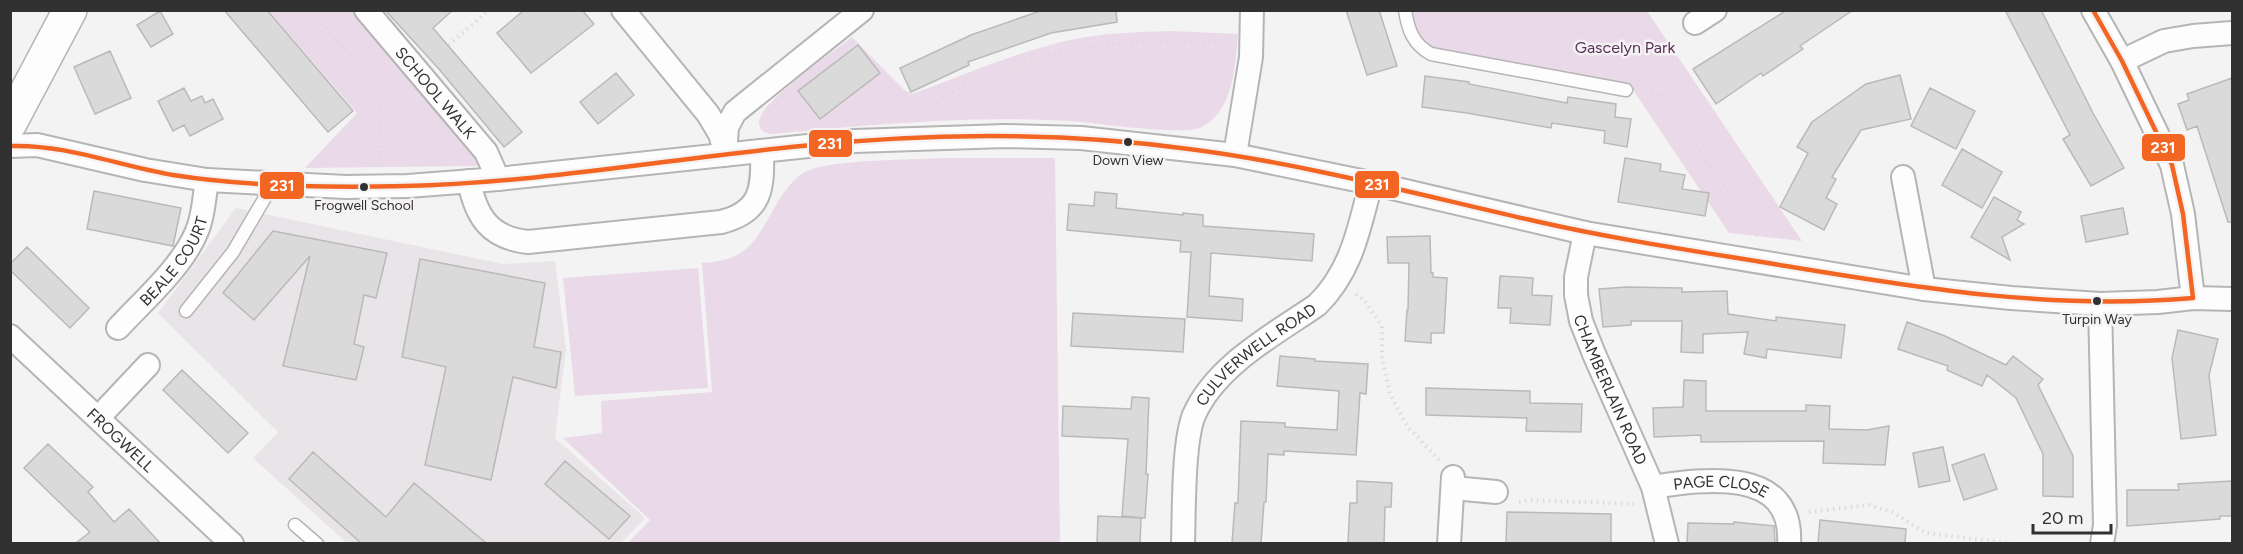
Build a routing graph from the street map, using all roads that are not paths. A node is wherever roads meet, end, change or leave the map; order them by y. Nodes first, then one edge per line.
1 (70, 10) edge
2 (366, 10) edge
3 (623, 10) edge
4 (862, 10) edge
5 (1252, 10) edge
6 (1405, 10) edge
7 (2093, 10) edge
8 (2232, 33) edge
9 (2122, 61) junction
10 (1626, 90) road end
11 (699, 102) junction
12 (744, 104) junction
13 (10, 123) edge
14 (10, 146) edge
15 (762, 151) junction
16 (725, 155) junction
17 (1235, 155) junction
18 (1903, 177) dead end
19 (498, 179) junction
20 (207, 180) junction
21 (469, 181) junction
22 (1371, 183) junction
23 (273, 184) junction
24 (1585, 233) junction
25 (1924, 289) junction
26 (2193, 298) junction
27 (2232, 299) edge
28 (2100, 304) junction
29 (186, 312) dead end
30 (118, 328) dead end
31 (10, 336) edge
32 (148, 365) dead end
33 (99, 417) junction
34 (1656, 496) junction
35 (1503, 497) road end
36 (295, 525) dead end
37 (232, 543) edge
38 (317, 543) edge
39 (1183, 543) edge
40 (1449, 543) edge
41 (1667, 543) edge
42 (1789, 543) edge
43 (2102, 543) edge

1 - 13 main road
2 - 19 street, SCHOOL WALK
3 - 11 street
4 - 12 street
5 - 17 street
6 - 10 lane
7 - 9 street
8 - 9 street
9 - 26 street
11 - 12 street
11 - 16 street
12 - 16 street
14 - 20 street
15 - 16 street
15 - 17 street
15 - 21 street
16 - 19 street
17 - 22 street
18 - 25 street
19 - 21 street
20 - 23 street
20 - 30 street, BEALE COURT
21 - 23 street
22 - 24 street
22 - 39 street, CULVERWELL ROAD
23 - 29 lane
24 - 25 street
24 - 34 street, CHAMBERLAIN ROAD
25 - 28 street
26 - 27 street
26 - 28 street
28 - 43 street
31 - 33 street, FROGWELL
32 - 33 street
33 - 37 street, FROGWELL
34 - 41 street, CHAMBERLAIN ROAD
34 - 42 street, PAGE CLOSE
35 - 40 street
36 - 38 lane

